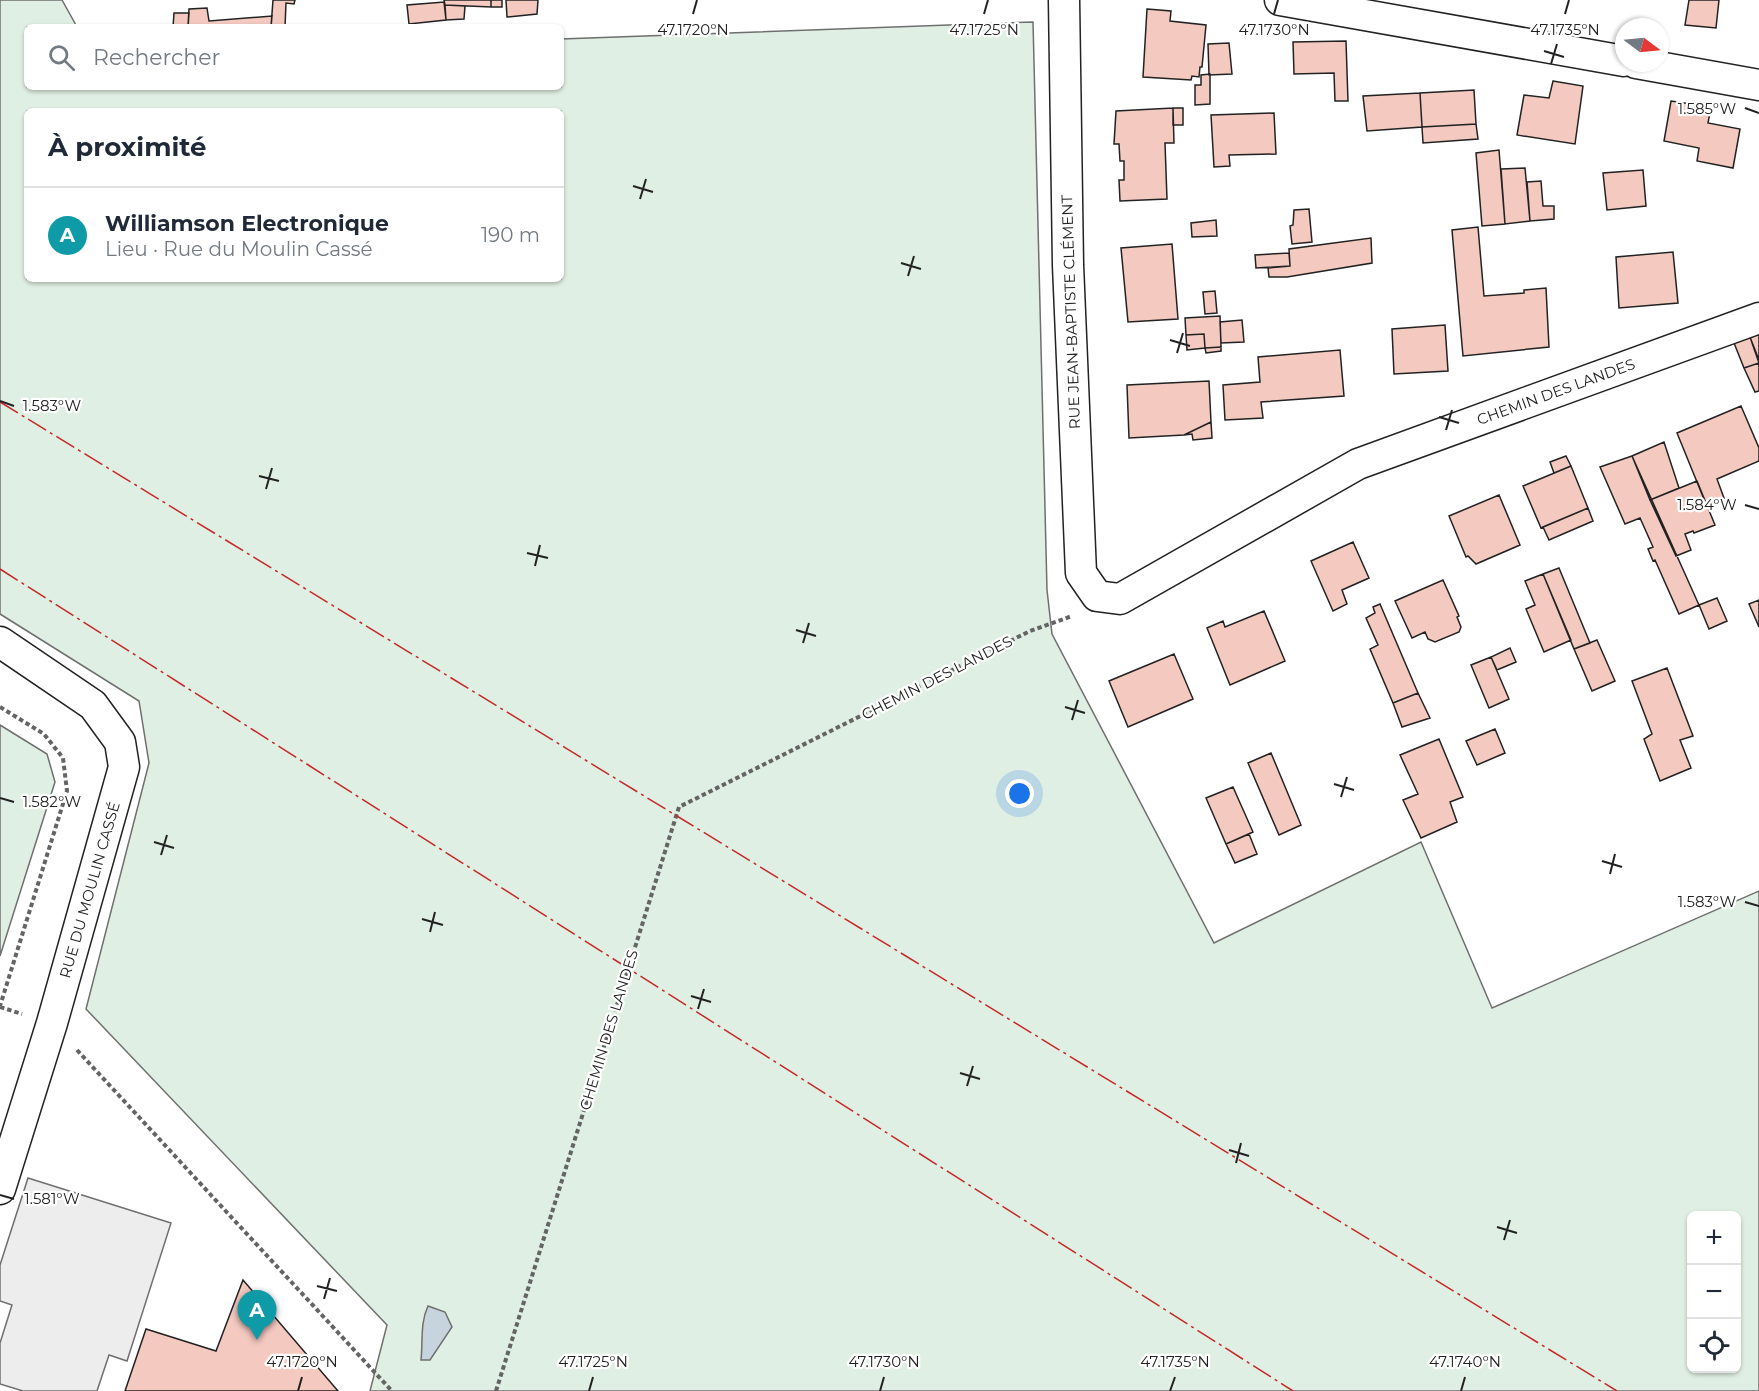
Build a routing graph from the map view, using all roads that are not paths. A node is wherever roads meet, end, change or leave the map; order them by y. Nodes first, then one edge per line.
1 (1064, 0) edge
2 (1280, 0) edge
3 (1615, 59) edge
4 (1669, 69) edge
5 (1759, 85) edge
6 (1759, 318) edge
7 (1120, 599) joint
8 (0, 642) edge
9 (0, 1189) edge

1 - 7 street, RUE JEAN-BAPTISTE CLÉMENT
2 - 3 street
4 - 5 street
6 - 7 street, CHEMIN DES LANDES
8 - 9 street, RUE DU MOULIN CASSÉ

